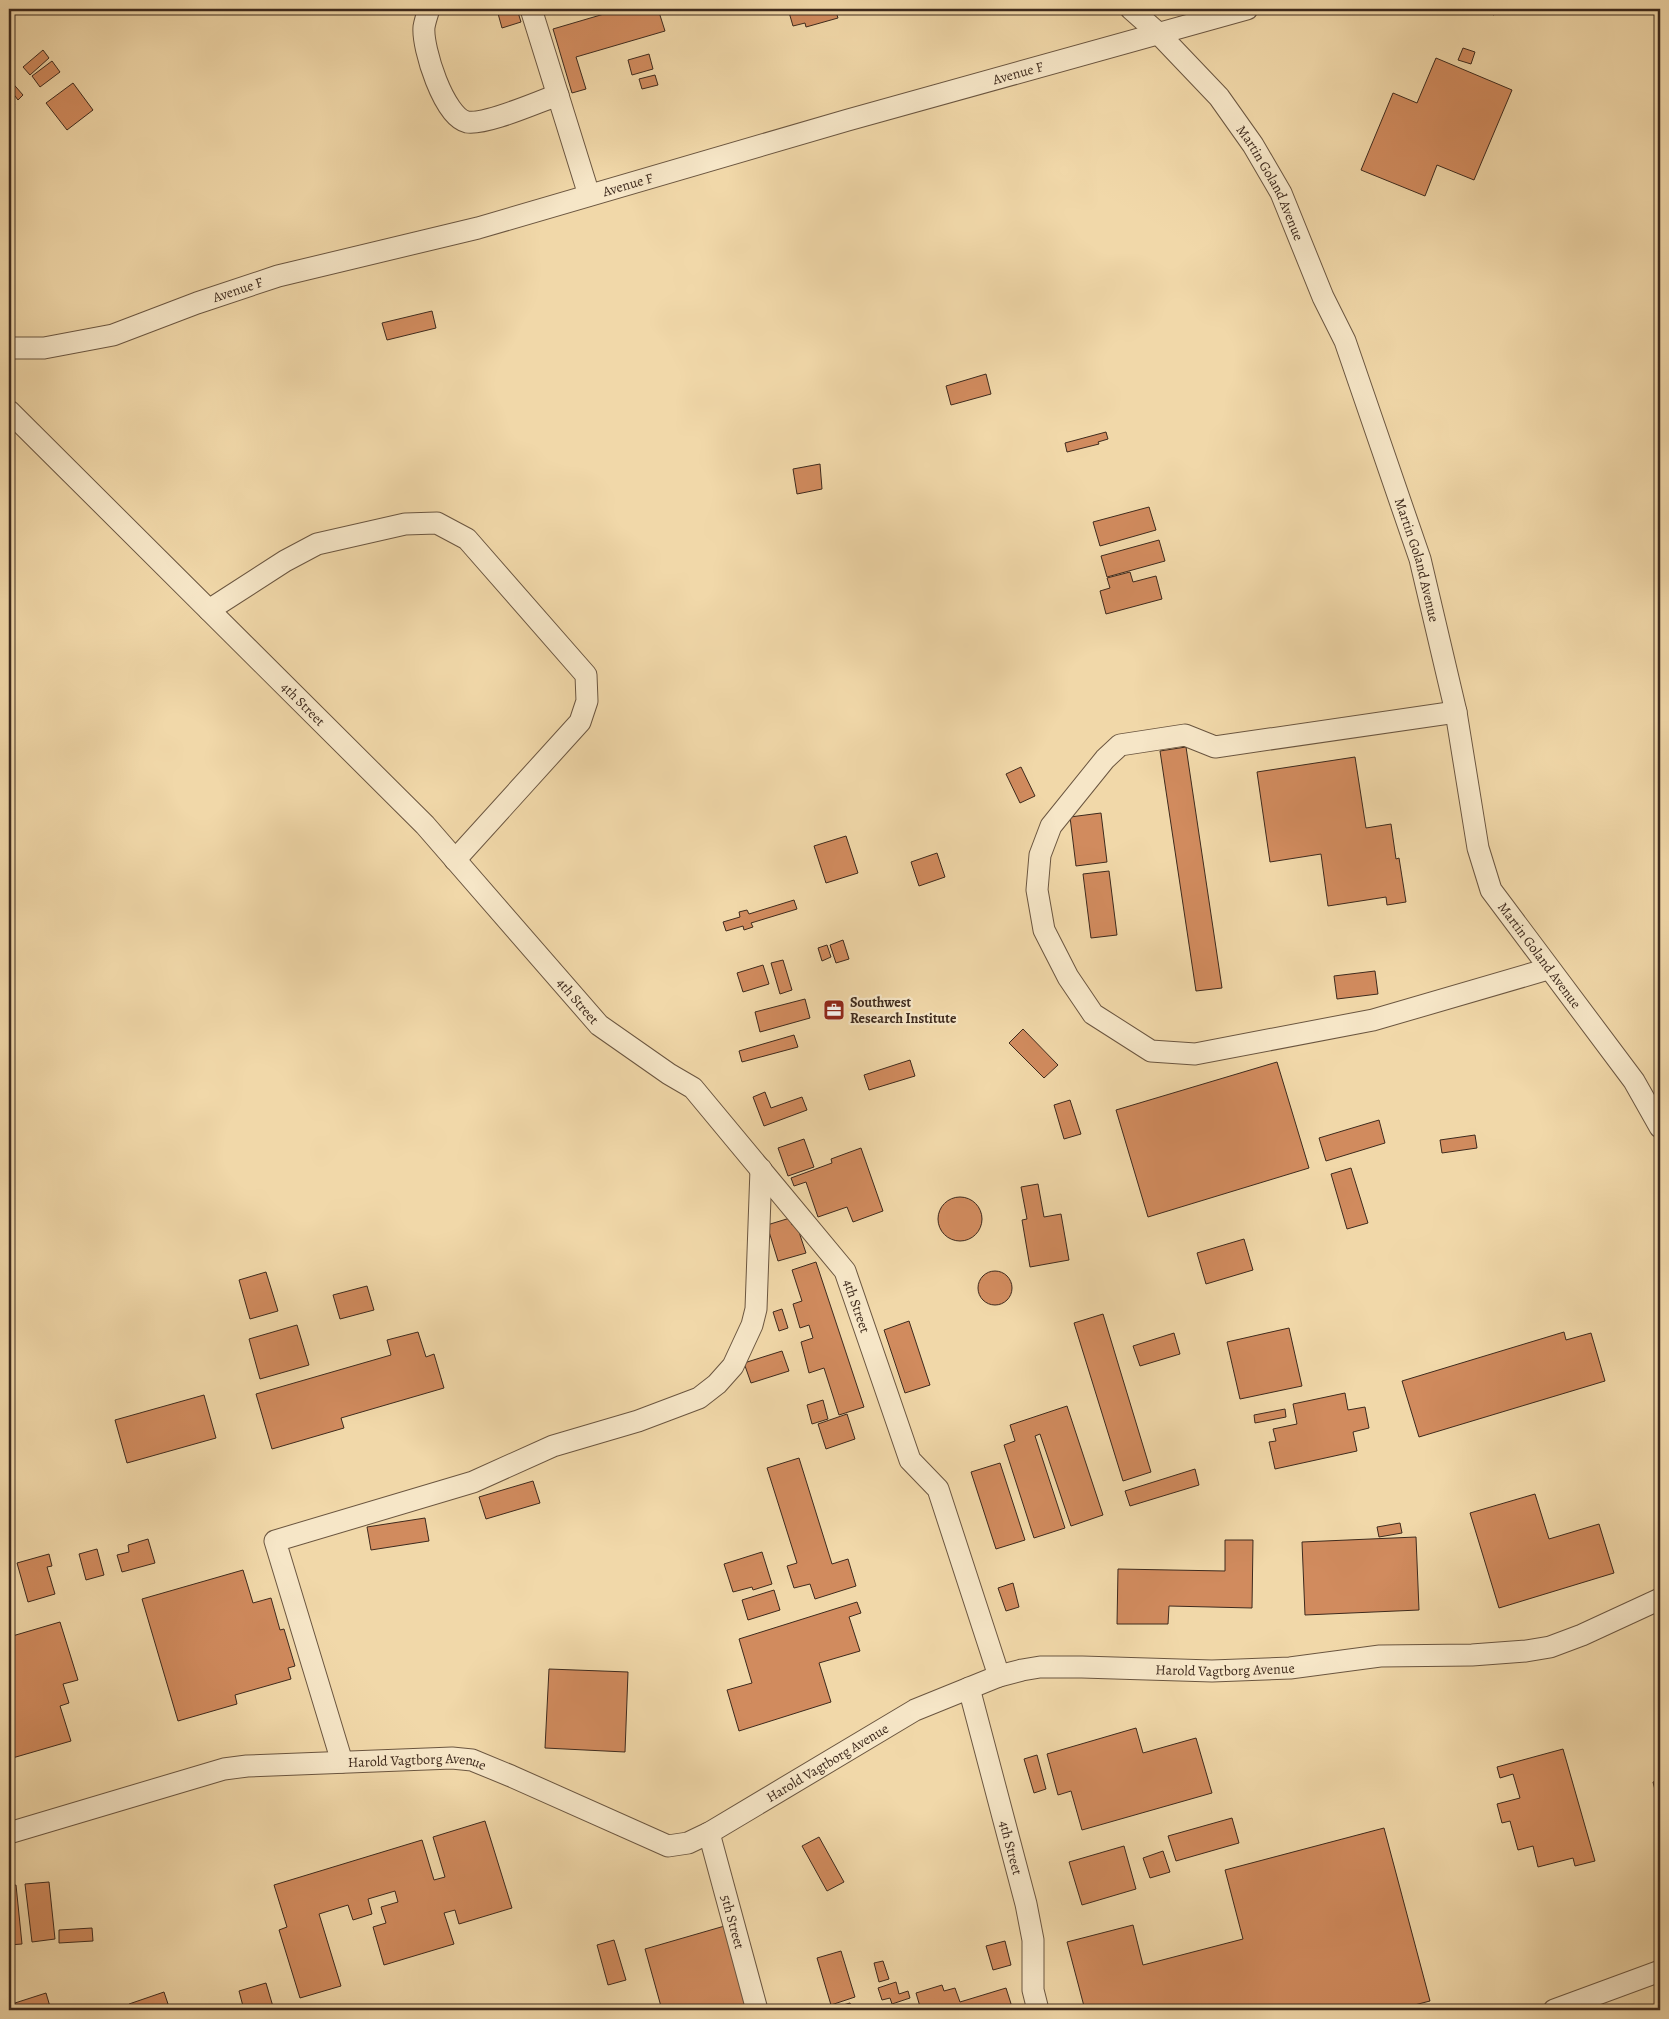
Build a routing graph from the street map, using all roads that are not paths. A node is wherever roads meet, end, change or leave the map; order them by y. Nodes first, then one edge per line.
1 (429, 9) edge
2 (531, 9) edge
3 (1131, 9) edge
4 (1247, 9) edge
5 (1158, 33) junction
6 (558, 95) junction
7 (589, 195) junction
8 (9, 348) edge
9 (9, 411) edge
10 (209, 610) junction
11 (1456, 712) junction
12 (456, 860) junction
13 (1548, 969) junction
14 (1660, 1127) edge
15 (761, 1170) junction
16 (1660, 1600) edge
17 (999, 1676) junction
18 (969, 1688) junction
19 (342, 1762) junction
20 (9, 1833) edge
21 (709, 1833) junction
22 (1660, 1971) edge
23 (757, 2010) edge
24 (1038, 2010) edge
25 (1554, 2010) edge

1 - 6 street
2 - 6 street
3 - 5 street, Martin Goland Avenue
4 - 5 street, Avenue F
5 - 7 street, Avenue F
5 - 11 street, Martin Goland Avenue
6 - 7 street
7 - 8 street, Avenue F
9 - 10 street, 4th Street
10 - 12 street, 4th Street
10 - 12 street
11 - 13 street, Martin Goland Avenue
11 - 13 street
12 - 15 street, 4th Street
13 - 14 street, Martin Goland Avenue
15 - 17 street, 4th Street
15 - 19 street
16 - 17 street, Harold Vagtborg Avenue
17 - 18 street, Harold Vagtborg Avenue
18 - 21 street, Harold Vagtborg Avenue
18 - 24 street, 4th Street
19 - 20 street, Harold Vagtborg Avenue
19 - 21 street, Harold Vagtborg Avenue
21 - 23 street, 5th Street
22 - 25 street

